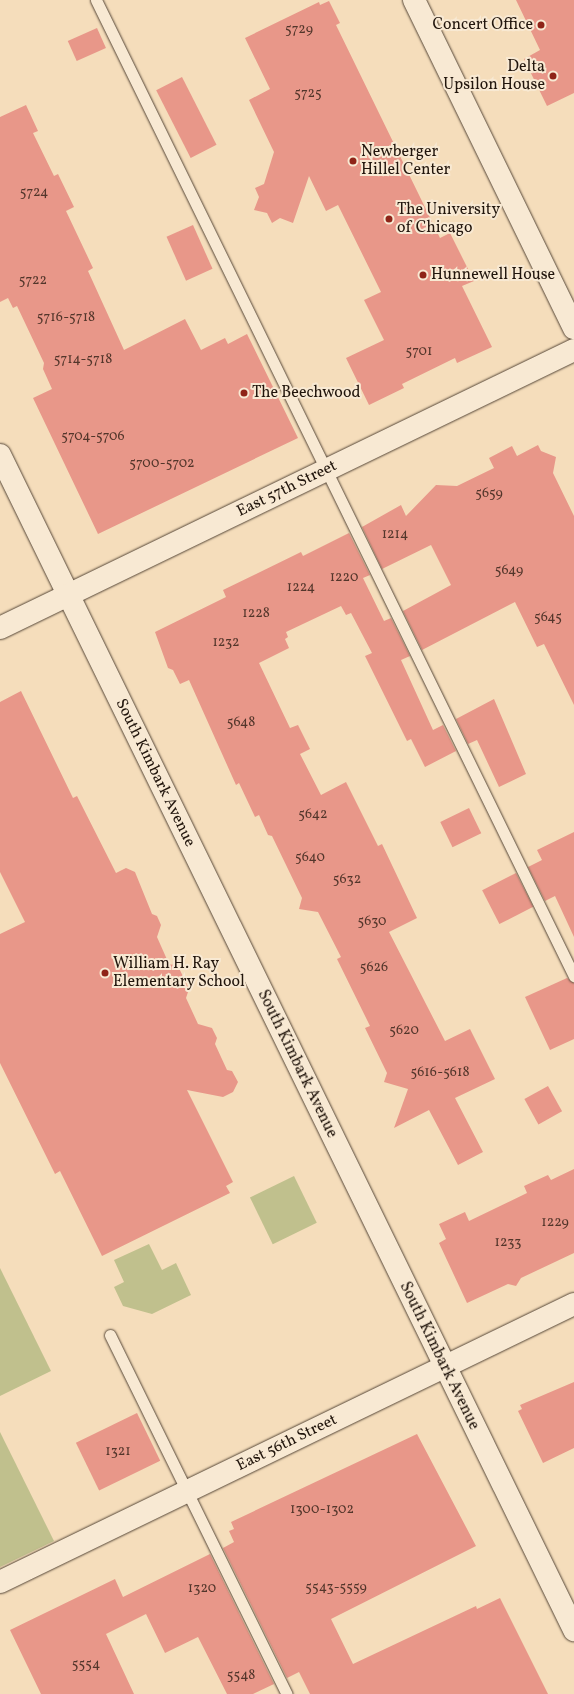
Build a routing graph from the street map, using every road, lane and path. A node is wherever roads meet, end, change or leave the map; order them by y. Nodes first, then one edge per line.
1 (96, 0) edge
2 (414, 0) edge
3 (574, 328) edge
4 (574, 350) edge
5 (0, 455) edge
6 (326, 470) junction
7 (68, 595) junction
8 (0, 628) edge
9 (574, 976) edge
10 (574, 1304) edge
11 (110, 1335) dead end
12 (444, 1366) junction
13 (187, 1492) junction
14 (0, 1582) edge
15 (574, 1630) edge
16 (287, 1694) edge

1 - 6 lane
2 - 3 street
4 - 6 street, East 57th Street
5 - 7 street, South Kimbark Avenue
6 - 7 street, East 57th Street
6 - 9 lane
7 - 8 street, East 57th Street
7 - 12 street, South Kimbark Avenue
10 - 12 street, East 56th Street
11 - 13 lane
12 - 13 street, East 56th Street
12 - 15 street, South Kimbark Avenue
13 - 14 street, East 56th Street
13 - 16 lane

